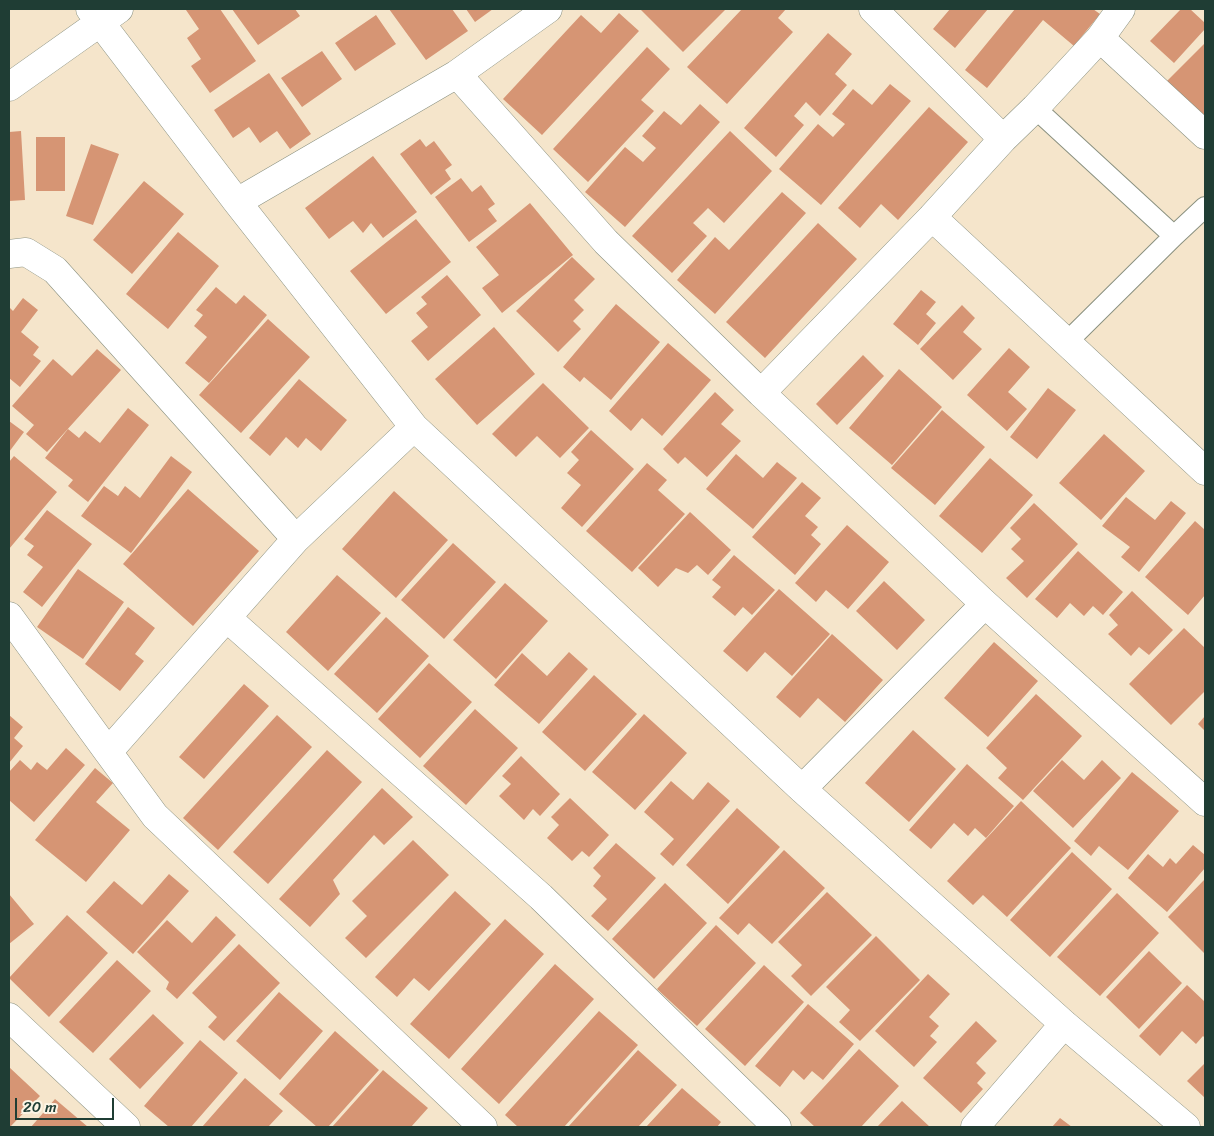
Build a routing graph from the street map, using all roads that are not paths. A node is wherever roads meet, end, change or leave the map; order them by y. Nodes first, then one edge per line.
1 (548, 9) edge
2 (873, 9) edge
3 (1121, 9) edge
4 (103, 13) edge
5 (1100, 38) junction
6 (457, 74) junction
7 (9, 87) edge
8 (1035, 108) junction
9 (1205, 136) edge
10 (1002, 139) junction
11 (237, 202) junction
12 (1205, 208) edge
13 (932, 217) junction
14 (1174, 236) junction
15 (9, 254) edge
16 (1067, 342) junction
17 (761, 393) junction
18 (414, 427) junction
19 (1205, 471) edge
20 (296, 539) junction
21 (985, 604) junction
22 (9, 616) edge
23 (227, 618) junction
24 (108, 752) junction
25 (802, 789) junction
26 (1205, 802) edge
27 (9, 1017) edge
28 (1064, 1024) junction
29 (126, 1127) edge
30 (483, 1127) edge
31 (777, 1127) edge
32 (976, 1127) edge
33 (1186, 1127) edge

1 - 6 street
2 - 10 street
3 - 5 street
4 - 7 street
4 - 11 street
5 - 8 street
5 - 9 street
6 - 11 street
6 - 17 street
8 - 10 street
8 - 14 lane
10 - 13 street
11 - 18 street
12 - 14 lane
13 - 16 street
13 - 17 street
14 - 16 lane
15 - 20 street
16 - 19 street
17 - 21 street
18 - 20 street
18 - 25 street
20 - 23 street
21 - 25 street
21 - 26 street
22 - 24 street
23 - 24 street
23 - 31 street
24 - 30 street
25 - 28 street
27 - 29 street
28 - 32 street
28 - 33 street

